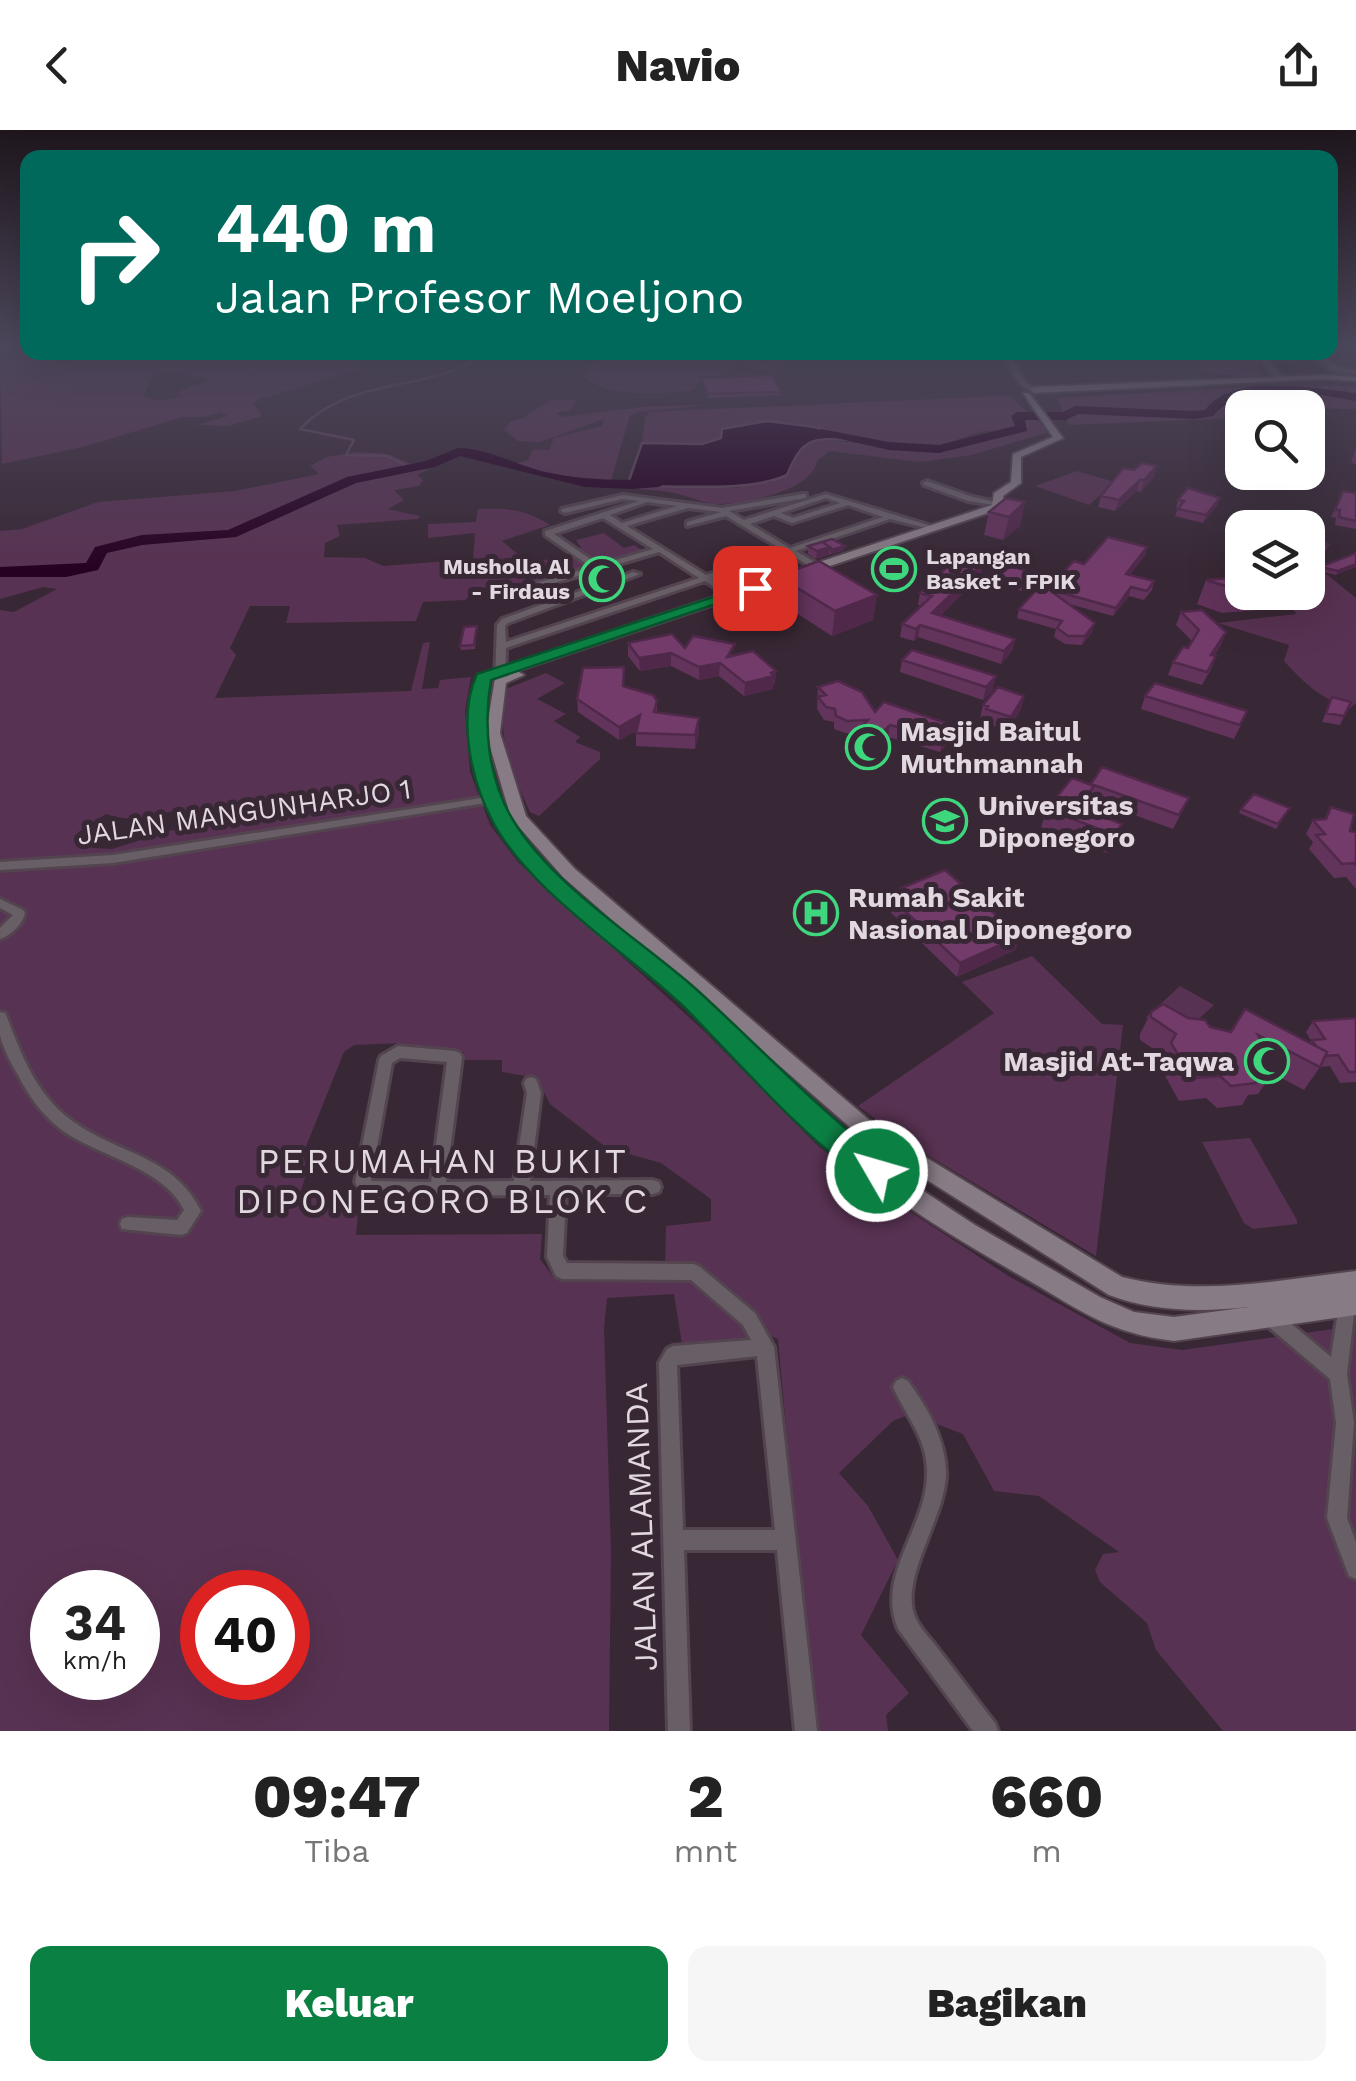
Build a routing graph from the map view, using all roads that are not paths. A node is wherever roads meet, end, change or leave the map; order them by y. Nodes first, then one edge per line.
1 (1050, 421) edge
2 (926, 484) dead end
3 (860, 494) dead end
4 (803, 496) dead end
5 (652, 500) junction
6 (846, 502) junction
7 (692, 504) junction
8 (588, 505) junction
9 (1005, 505) junction
10 (566, 511) dead end
11 (725, 511) junction
12 (775, 513) junction
13 (605, 515) junction
14 (890, 517) junction
15 (744, 523) junction
16 (690, 524) dead end
17 (622, 525) junction
18 (934, 528) junction
19 (658, 550) junction
20 (788, 551) junction
21 (598, 568) junction
22 (819, 569) junction
23 (636, 574) dead end
24 (704, 578) junction
25 (510, 592) dead end
26 (735, 597) junction
27 (502, 646) junction
28 (499, 677) junction
29 (494, 800) junction
30 (0, 866) edge
31 (0, 902) edge
32 (0, 935) edge
33 (0, 1018) edge
34 (531, 1083) dead end
35 (438, 1187) junction
36 (521, 1187) junction
37 (654, 1187) dead end
38 (558, 1188) junction
39 (128, 1224) dead end
40 (1356, 1282) edge
41 (1250, 1294) junction
42 (1351, 1305) edge
43 (1270, 1318) junction
44 (765, 1347) junction
45 (1338, 1374) junction
46 (902, 1386) dead end
47 (675, 1540) junction
48 (785, 1540) junction
49 (1356, 1569) edge
50 (680, 1731) edge
51 (806, 1731) edge
52 (986, 1731) edge

1 - 9 street
2 - 9 street
3 - 6 street
4 - 11 street
5 - 7 street
5 - 8 street
5 - 13 street
6 - 12 street
6 - 12 street
6 - 14 street
7 - 11 street
7 - 17 street
8 - 10 street
8 - 13 street
9 - 18 street
9 - 22 street
11 - 15 street
11 - 16 street
12 - 15 street
13 - 17 street
13 - 21 street
14 - 18 street
14 - 20 street
15 - 20 street
17 - 19 street
18 - 22 street
19 - 21 street
19 - 24 street
20 - 22 street
20 - 24 street
21 - 25 street
22 - 26 street
23 - 27 street
24 - 26 street
24 - 27 street
26 - 28 street
27 - 28 street
28 - 29 street
28 - 41 street
29 - 30 street, JALAN MANGUNHARJO 1
29 - 43 street
31 - 32 street
33 - 39 street
34 - 36 street
35 - 35 street
35 - 36 street
36 - 38 street
37 - 38 street
38 - 44 street
40 - 41 street
41 - 43 street
42 - 43 street
42 - 45 street
43 - 45 street
44 - 47 street, JALAN ALAMANDA
44 - 48 street
45 - 49 street
46 - 52 street
47 - 48 street
47 - 50 street, JALAN ALAMANDA
48 - 51 street

